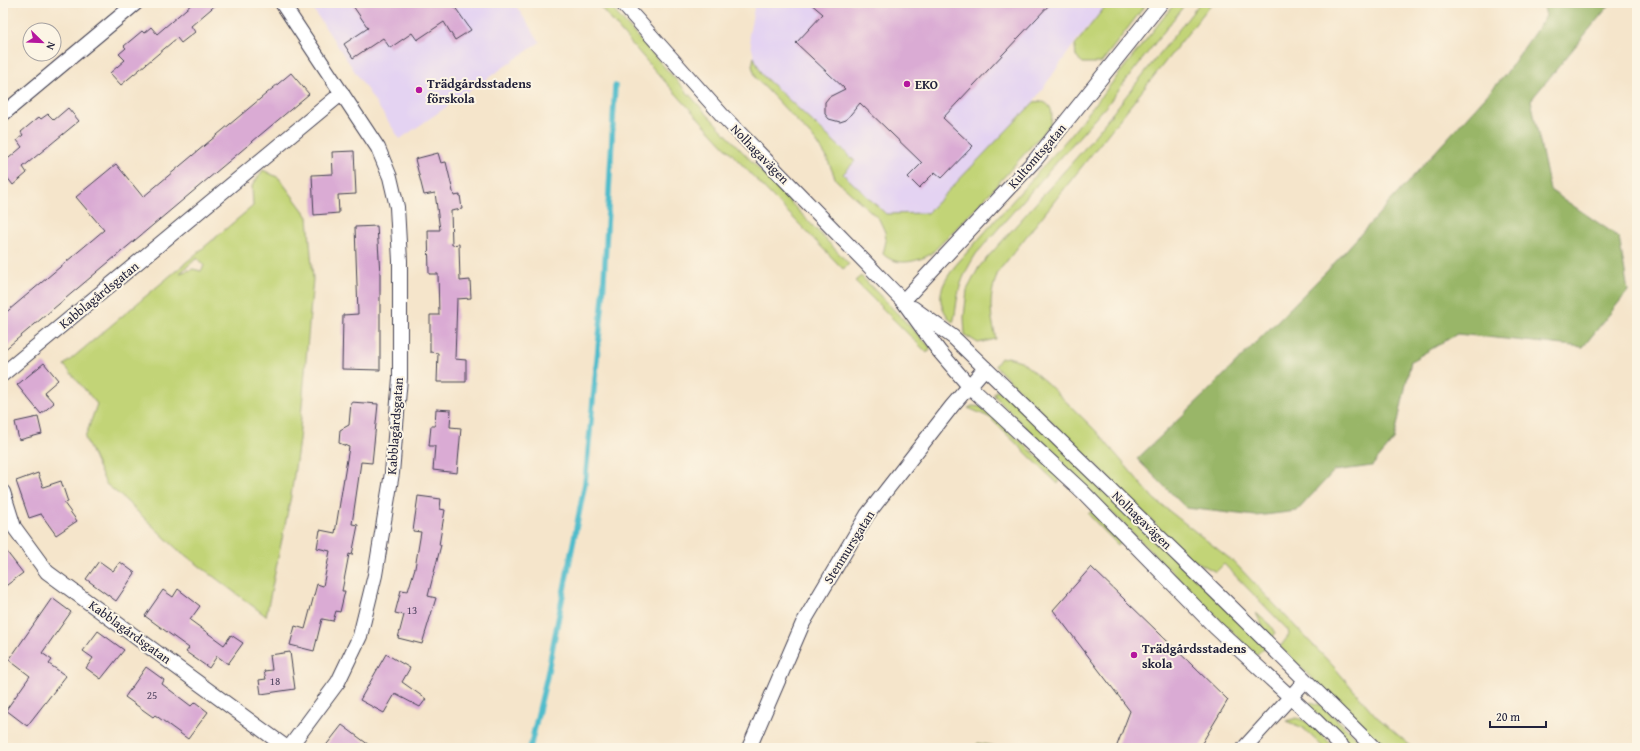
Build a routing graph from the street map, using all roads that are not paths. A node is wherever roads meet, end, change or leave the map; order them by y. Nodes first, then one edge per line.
1 (136, 3) edge
2 (282, 3) edge
3 (622, 3) edge
4 (1161, 3) edge
5 (342, 93) junction
6 (3, 114) edge
7 (903, 301) junction
8 (985, 368) junction
9 (3, 374) edge
10 (969, 386) junction
11 (3, 492) edge
12 (1305, 681) junction
13 (1289, 698) junction
14 (288, 748) edge
15 (749, 748) edge
16 (1244, 748) edge
17 (1343, 748) edge
18 (1374, 748) edge

1 - 6 street
2 - 5 street, Kabblagårdsgatan
3 - 7 street, Nolhagavägen
4 - 7 street, Kultomtsgatan
5 - 9 street, Kabblagårdsgatan
5 - 14 street, Kabblagårdsgatan
7 - 8 street, Nolhagavägen
7 - 10 street, Nolhagavägen
8 - 10 street, Stenmursgatan
8 - 12 street, Nolhagavägen
10 - 13 street, Nolhagavägen
10 - 15 street, Stenmursgatan
11 - 14 street, Kabblagårdsgatan
12 - 13 street
12 - 18 street, Nolhagavägen
13 - 16 street
13 - 17 street, Nolhagavägen

